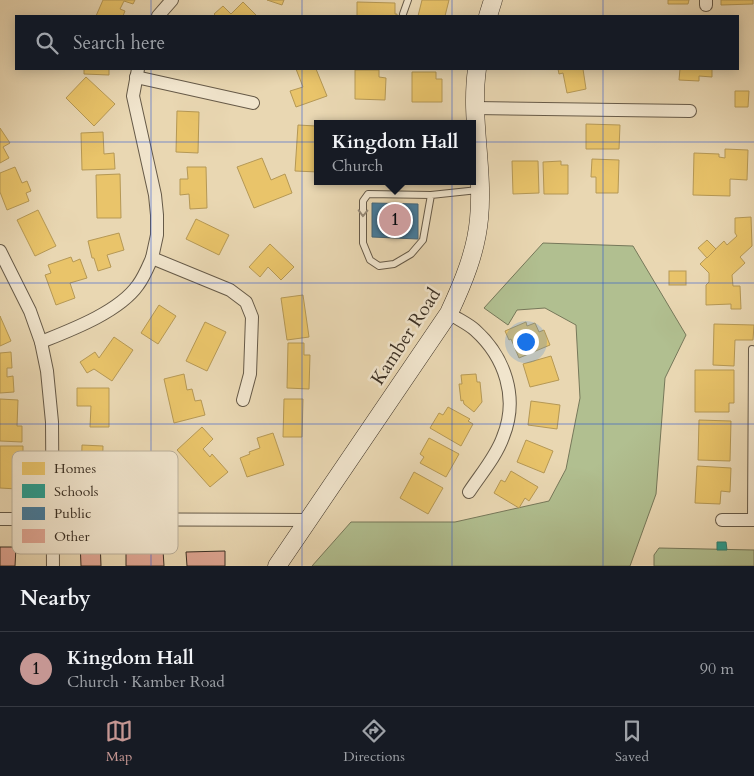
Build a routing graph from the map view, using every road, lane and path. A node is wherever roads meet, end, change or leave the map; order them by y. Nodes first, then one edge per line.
1 (172, 0) edge
2 (408, 0) edge
3 (493, 0) edge
4 (403, 14) dead end
5 (159, 15) edge
6 (488, 15) edge
7 (477, 70) edge
8 (137, 73) edge
9 (253, 103) dead end
10 (474, 108) junction
11 (690, 111) dead end
12 (475, 120) edge
13 (476, 135) edge
14 (480, 190) junction
15 (431, 195) junction
16 (0, 251) edge
17 (152, 258) junction
18 (449, 313) junction
19 (41, 342) junction
20 (752, 349) dead end
21 (243, 400) dead end
22 (52, 451) edge
23 (469, 492) dead end
24 (178, 520) edge
25 (308, 520) junction
26 (722, 520) dead end
27 (752, 520) edge
28 (277, 566) edge

1 - 5 street
2 - 4 lane
3 - 6 street
7 - 10 street, Kamber Road
8 - 9 street
8 - 17 street
10 - 11 street
10 - 12 street, Kamber Road
13 - 14 street, Kamber Road
14 - 15 lane
14 - 18 street, Kamber Road
15 -> 15 lane
16 - 19 street
17 - 19 street
17 - 21 street
18 - 23 street
18 - 25 street, Kamber Road
19 - 22 street
20 - 27 lane
24 - 25 street
25 - 28 street, Kamber Road
26 - 27 street

